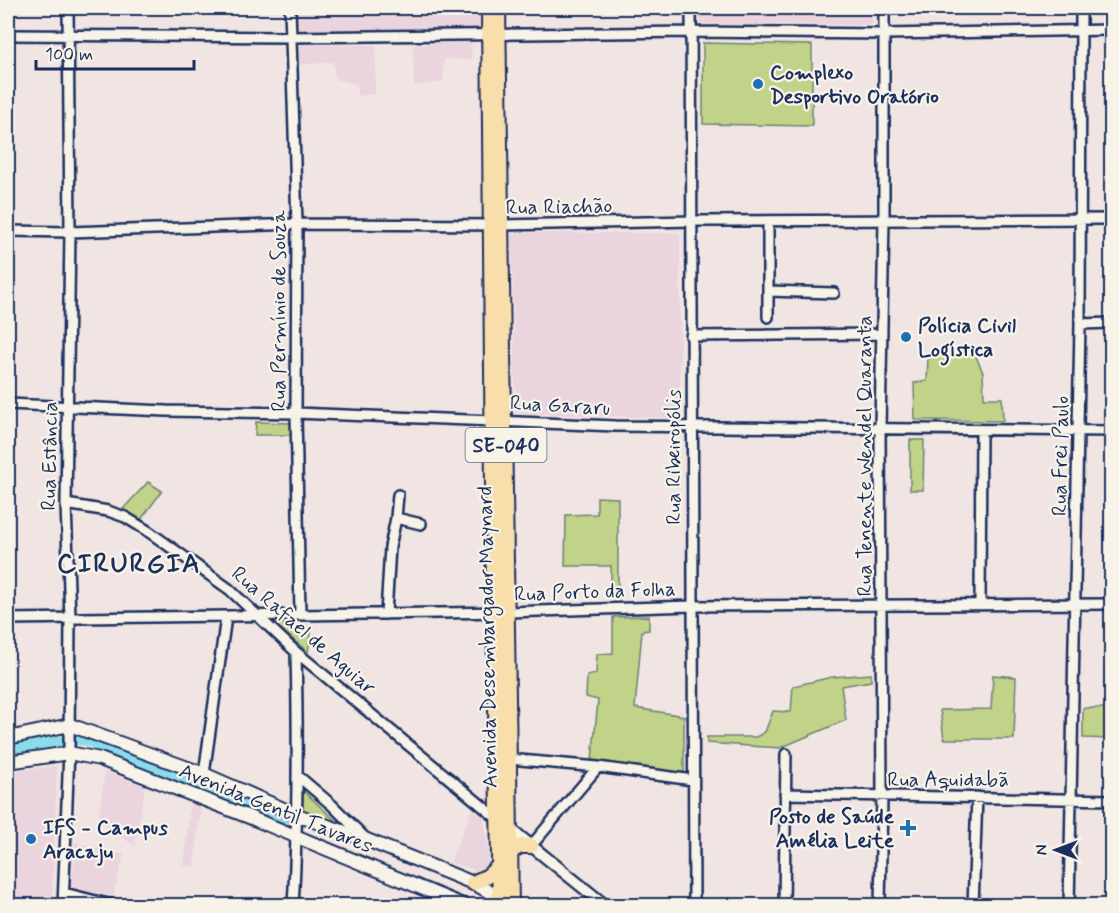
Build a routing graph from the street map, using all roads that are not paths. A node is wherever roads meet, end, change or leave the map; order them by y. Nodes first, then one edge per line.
1 (68, 8) edge
2 (290, 8) edge
3 (489, 8) edge
4 (498, 8) edge
5 (691, 8) edge
6 (884, 8) edge
7 (1081, 8) edge
8 (1081, 30) junction
9 (1112, 30) edge
10 (692, 32) junction
11 (884, 34) junction
12 (8, 35) edge
13 (68, 35) junction
14 (494, 35) junction
15 (290, 37) junction
16 (1112, 219) edge
17 (884, 220) junction
18 (1081, 220) junction
19 (693, 221) junction
20 (768, 222) junction
21 (297, 224) junction
22 (497, 224) junction
23 (8, 231) edge
24 (70, 232) junction
25 (768, 291) junction
26 (834, 292) dead end
27 (768, 317) dead end
28 (1112, 323) edge
29 (1080, 324) junction
30 (882, 334) junction
31 (691, 336) junction
32 (8, 404) edge
33 (68, 405) junction
34 (296, 412) junction
35 (500, 420) junction
36 (691, 428) junction
37 (880, 429) junction
38 (981, 430) junction
39 (1078, 430) junction
40 (1112, 431) edge
41 (398, 495) dead end
42 (66, 504) junction
43 (396, 518) junction
44 (421, 524) dead end
45 (882, 604) junction
46 (980, 604) junction
47 (1076, 604) junction
48 (1112, 604) edge
49 (692, 606) junction
50 (501, 612) junction
51 (300, 614) junction
52 (257, 615) junction
53 (386, 615) junction
54 (226, 616) junction
55 (70, 618) junction
56 (8, 619) edge
57 (296, 652) junction
58 (69, 727) junction
59 (8, 738) edge
60 (69, 752) junction
61 (786, 754) dead end
62 (509, 759) junction
63 (8, 762) edge
64 (598, 767) junction
65 (204, 774) junction
66 (298, 776) junction
67 (693, 780) junction
68 (785, 794) junction
69 (882, 796) junction
70 (976, 797) junction
71 (1070, 798) junction
72 (1112, 800) edge
73 (297, 817) junction
74 (498, 819) junction
75 (511, 830) junction
76 (297, 836) junction
77 (367, 840) junction
78 (531, 846) junction
79 (511, 852) junction
80 (500, 865) junction
81 (473, 883) junction
82 (64, 893) junction
83 (506, 903) edge
84 (63, 906) edge
85 (116, 906) edge
86 (293, 906) edge
87 (465, 906) edge
88 (606, 906) edge
89 (694, 906) edge
90 (784, 906) edge
91 (880, 906) edge
92 (973, 906) edge
93 (1069, 906) edge

1 - 13 street, Rua Estância
2 - 15 street, Rua Permínio de Souza
3 - 14 main road, Avenida Desembargador Maynard / SE-040
4 - 14 main road, Avenida Desembargador Maynard / SE-040
5 - 10 street, Rua Ribeiropólis
6 - 11 street, Rua Tenente Wendel Quaranta
7 - 8 street, Rua Frei Paulo
8 - 9 street
8 - 11 street
8 - 18 street, Rua Frei Paulo
10 - 11 street
10 - 14 street
10 - 19 street, Rua Ribeiropólis
11 - 17 street, Rua Tenente Wendel Quaranta
12 - 13 street
13 - 15 street
13 - 24 street, Rua Estância
14 - 15 street
14 - 22 main road, Avenida Desembargador Maynard / SE-040
15 - 21 street, Rua Permínio de Souza
16 - 18 street, Rua Riachão
17 - 18 street, Rua Riachão
17 - 20 street, Rua Riachão
17 - 30 street, Rua Tenente Wendel Quaranta
18 - 29 street, Rua Frei Paulo
19 - 20 street, Rua Riachão
19 - 22 street, Rua Riachão
19 - 31 street, Rua Ribeiropólis
20 - 25 street
21 - 22 street, Rua Riachão
21 - 24 street, Rua Riachão
21 - 34 street, Rua Permínio de Souza
22 - 35 main road, Avenida Desembargador Maynard / SE-040
23 - 24 street, Rua Riachão
24 - 33 street, Rua Estância
25 - 26 street
25 - 27 street
28 - 29 street
29 - 39 street, Rua Frei Paulo
30 - 31 street
30 - 37 street, Rua Tenente Wendel Quaranta
31 - 36 street, Rua Ribeiropólis
32 - 33 street, Rua Gararu
33 - 34 street, Rua Gararu
33 - 42 street, Rua Estância
34 - 35 street, Rua Gararu
34 - 51 street, Rua Permínio de Souza
35 - 36 street, Rua Gararu
35 - 50 main road, Avenida Desembargador Maynard / SE-040
36 - 37 street, Rua Gararu
36 - 49 street, Rua Ribeiropólis
37 - 38 street, Rua Gararu
37 - 45 street, Rua Tenente Wendel Quaranta
38 - 39 street, Rua Gararu
38 - 46 street
39 - 40 street, Rua Gararu
39 - 47 street, Rua Frei Paulo
41 - 43 street
42 - 52 street, Rua Rafael de Aguiar
42 - 55 street, Rua Estância
43 - 44 street
43 - 53 street
45 - 46 street, Rua Porto da Folha
45 - 49 street, Rua Porto da Folha
45 - 69 street, Rua Tenente Wendel Quaranta
46 - 47 street, Rua Porto da Folha
47 - 48 street, Rua Porto da Folha
47 - 71 street, Rua Frei Paulo
49 - 50 street, Rua Porto da Folha
49 - 67 street, Rua Ribeiropólis
50 - 53 street, Rua Porto da Folha
50 - 62 main road, Avenida Desembargador Maynard / SE-040
50 - 74 main road, Avenida Desembargador Maynard / SE-040
51 - 52 street, Rua Porto da Folha
51 - 53 street, Rua Porto da Folha
52 - 54 street, Rua Porto da Folha
52 - 57 street, Rua Rafael de Aguiar
54 - 55 street, Rua Porto da Folha
54 - 65 street
55 - 56 street, Rua Porto da Folha
55 - 58 street, Rua Estância
57 - 66 street
57 - 74 street, Rua Rafael de Aguiar
58 - 59 main road
58 - 60 street, Rua Estância
58 - 65 main road, Avenida Gentil Tavares
60 - 63 main road, Avenida Gentil Tavares
60 - 76 main road, Avenida Gentil Tavares
60 - 82 street, Rua Estância
61 - 68 street
62 - 64 street
62 - 75 main road, Avenida Desembargador Maynard / SE-040
64 - 67 street
64 - 78 street
65 - 73 main road, Avenida Gentil Tavares
66 - 73 street
66 - 77 street, Avenida Gentil Tavares
67 - 89 street, Rua Ribeiropólis
68 - 69 street, Rua Aquidabã
68 - 90 street
69 - 70 street, Rua Aquidabã
69 - 91 street, Rua Tenente Wendel Quaranta
70 - 71 street, Rua Aquidabã
70 - 92 street
71 - 72 street, Rua Aquidabã
71 - 93 street, Rua Frei Paulo
73 - 76 street
73 - 77 main road, Avenida Gentil Tavares
74 - 75 street
74 - 80 main road, Avenida Desembargador Maynard / SE-040
75 - 78 street
75 - 79 main road, Avenida Desembargador Maynard / SE-040
76 - 86 street
76 - 87 main road, Avenida Gentil Tavares
77 - 81 main road, Avenida Gentil Tavares
78 - 79 main road
78 - 88 street
79 - 83 main road, Avenida Desembargador Maynard / SE-040
80 - 81 main road
80 - 83 main road, Avenida Desembargador Maynard / SE-040
81 - 83 main road, Avenida Gentil Tavares
82 - 84 street, Rua Estância
82 - 85 street

